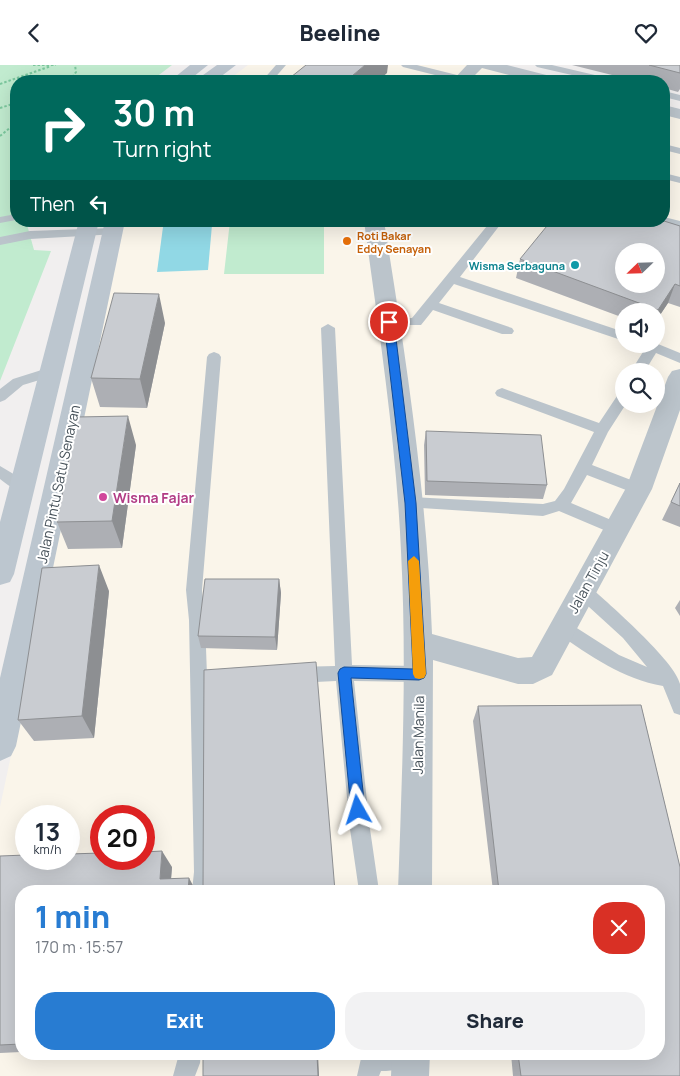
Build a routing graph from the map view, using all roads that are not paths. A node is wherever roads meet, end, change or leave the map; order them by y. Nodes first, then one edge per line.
1 (200, 65) edge
2 (228, 65) edge
3 (406, 65) edge
4 (476, 65) edge
5 (487, 65) edge
6 (540, 65) edge
7 (282, 66) edge
8 (186, 75) edge
9 (214, 75) edge
10 (273, 75) edge
11 (443, 75) edge
12 (466, 75) edge
13 (528, 75) edge
14 (583, 75) edge
15 (88, 227) edge
16 (114, 227) edge
17 (375, 227) edge
18 (492, 227) edge
19 (0, 241) edge
20 (452, 279) junction
21 (430, 304) junction
22 (389, 322) junction
23 (328, 328) dead end
24 (507, 331) dead end
25 (615, 334) edge
26 (665, 352) edge
27 (214, 357) dead end
28 (680, 358) edge
29 (51, 372) junction
30 (680, 377) edge
31 (502, 393) dead end
32 (0, 397) edge
33 (615, 410) edge
34 (602, 430) junction
35 (584, 468) junction
36 (0, 472) edge
37 (22, 486) junction
38 (639, 489) junction
39 (411, 503) junction
40 (560, 505) junction
41 (617, 529) junction
42 (0, 574) edge
43 (583, 591) junction
44 (563, 628) junction
45 (418, 643) junction
46 (344, 673) junction
47 (419, 674) junction
48 (276, 676) edge
49 (218, 679) edge
50 (669, 679) junction
51 (198, 680) junction
52 (680, 707) edge
53 (0, 747) edge
54 (203, 885) edge
55 (368, 885) edge
56 (415, 885) edge
57 (189, 1060) edge
58 (411, 1062) edge
59 (371, 1063) edge
60 (184, 1076) edge

1 - 8 main road
2 - 9 main road
3 - 11 lane
4 - 12 street
5 - 13 street
6 - 14 lane
7 - 10 lane
15 - 19 lane
15 - 29 main road
16 - 53 main road, Jalan Pintu Satu Senayan
17 - 22 street, Jalan Manila
18 - 20 lane
20 - 21 lane
20 - 25 lane
21 - 22 lane
21 - 24 lane
22 - 39 street, Jalan Manila
23 - 46 lane
26 - 28 lane
27 - 51 lane
29 - 32 lane
29 - 37 main road
30 - 38 street, Jalan Tinju
31 - 34 lane
33 - 34 lane
34 - 35 lane
35 - 38 lane
35 - 40 lane
36 - 37 lane
37 - 42 main road
38 - 41 street, Jalan Tinju
39 - 40 lane
39 - 45 street, Jalan Manila
40 - 41 lane
41 - 43 street, Jalan Tinju
43 - 44 street, Jalan Tinju
43 - 50 lane
44 - 45 street, Jalan Tinju
44 - 50 lane
45 - 47 street, Jalan Manila
46 - 47 lane
46 - 48 lane
46 - 55 lane
47 - 56 street, Jalan Manila
49 - 51 lane
50 - 52 lane
51 - 54 lane
57 - 60 lane
58 - 59 lane

